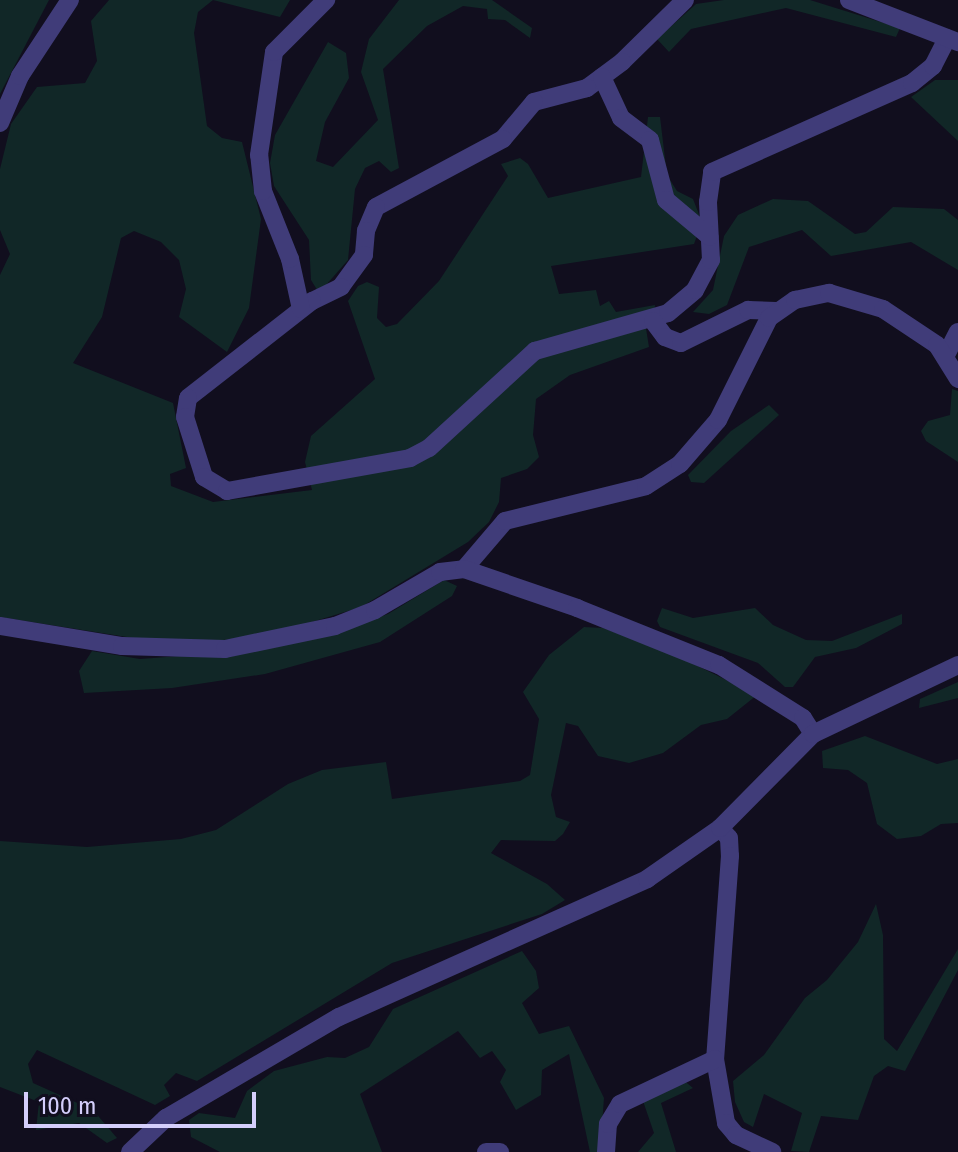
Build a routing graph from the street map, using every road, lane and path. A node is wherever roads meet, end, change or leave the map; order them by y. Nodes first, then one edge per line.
1 (85, 0) edge
2 (326, 0) edge
3 (685, 0) edge
4 (849, 0) edge
5 (67, 4) edge
6 (953, 40) edge
7 (602, 77) junction
8 (0, 123) edge
9 (710, 237) junction
10 (301, 309) junction
11 (776, 311) junction
12 (653, 321) junction
13 (958, 332) edge
14 (945, 357) junction
15 (958, 379) edge
16 (464, 569) junction
17 (0, 626) edge
18 (958, 665) edge
19 (813, 734) junction
20 (720, 828) junction
21 (715, 1059) junction
22 (130, 1152) edge
23 (486, 1152) edge
24 (500, 1152) edge
25 (606, 1152) edge
26 (772, 1152) edge

1 - 5 street
2 - 10 street
3 - 7 street
4 - 6 street
5 - 8 street
6 - 9 street
7 - 9 street
7 - 10 street
9 - 12 street
10 - 12 street
11 - 12 street
11 - 14 street
11 - 16 street
13 - 14 street
14 - 15 street
16 - 17 street
16 - 19 street
18 - 19 street
19 - 20 street
20 - 21 street
20 - 22 street
21 - 25 street
21 - 26 street
23 - 24 street

